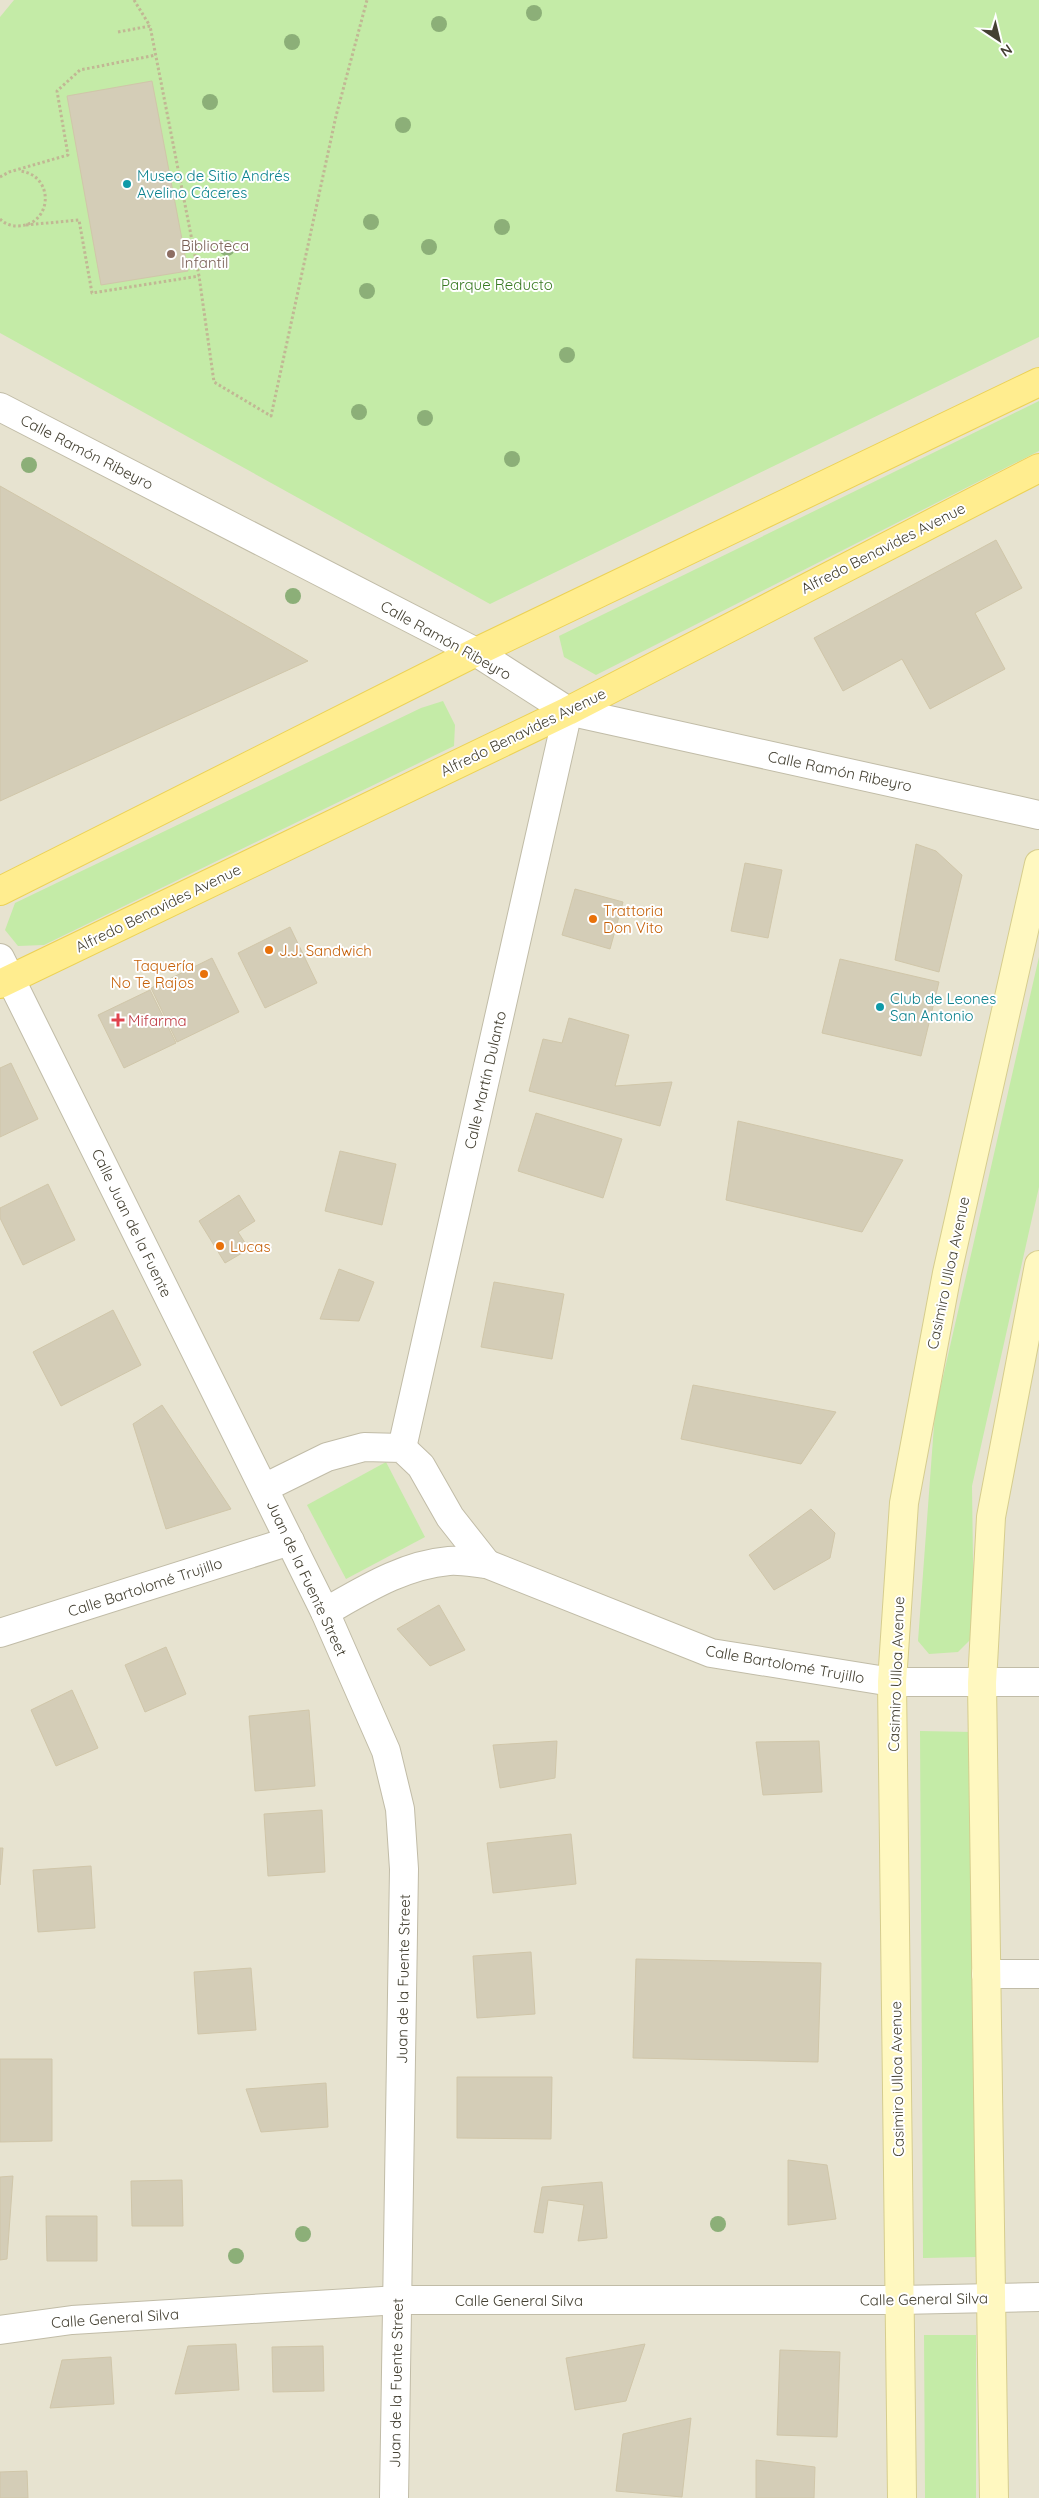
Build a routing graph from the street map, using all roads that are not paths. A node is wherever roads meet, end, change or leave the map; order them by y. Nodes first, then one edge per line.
1 (1039, 382) edge
2 (0, 407) edge
3 (1039, 468) edge
4 (476, 652) junction
5 (568, 711) junction
6 (1039, 815) edge
7 (1039, 864) edge
8 (0, 891) edge
9 (3, 973) edge
10 (1039, 1265) edge
11 (402, 1448) junction
12 (264, 1488) junction
13 (290, 1541) junction
14 (487, 1564) junction
15 (325, 1612) junction
16 (0, 1633) edge
17 (892, 1682) junction
18 (982, 1682) junction
19 (1039, 1682) edge
20 (986, 1974) junction
21 (1039, 1974) edge
22 (1039, 2297) edge
23 (991, 2298) junction
24 (399, 2300) junction
25 (899, 2300) junction
26 (0, 2330) edge
27 (394, 2498) edge
28 (902, 2498) edge
29 (994, 2498) edge

1 - 4 main road
2 - 4 street, Calle Ramón Ribeyro
3 - 5 main road, Alfredo Benavides Avenue
4 - 5 street, Calle Ramón Ribeyro
4 - 8 main road
5 - 6 street, Calle Ramón Ribeyro
5 - 9 main road, Alfredo Benavides Avenue
5 - 11 street, Calle Martín Dulanto
7 - 17 main road, Casimiro Ulloa Avenue
9 - 12 street, Calle Juan de la Fuente
10 - 18 main road
11 - 12 street
11 - 14 street
12 - 13 street, Juan de la Fuente Street
13 - 15 street, Juan de la Fuente Street
13 - 16 street, Calle Bartolomé Trujillo
14 - 15 street, Calle Bartolomé Trujillo
14 - 17 street, Calle Bartolomé Trujillo
15 - 24 street, Juan de la Fuente Street
17 - 18 street, Calle Bartolomé Trujillo
17 - 25 main road, Casimiro Ulloa Avenue
18 - 19 street, Calle Bartolomé Trujillo
18 - 20 main road
20 - 21 street
20 - 23 main road
22 - 23 street, Calle General Silva
23 - 25 street, Calle General Silva
23 - 29 main road
24 - 25 street, Calle General Silva
24 - 26 street, Calle General Silva
24 - 27 street, Juan de la Fuente Street
25 - 28 main road, Casimiro Ulloa Avenue

